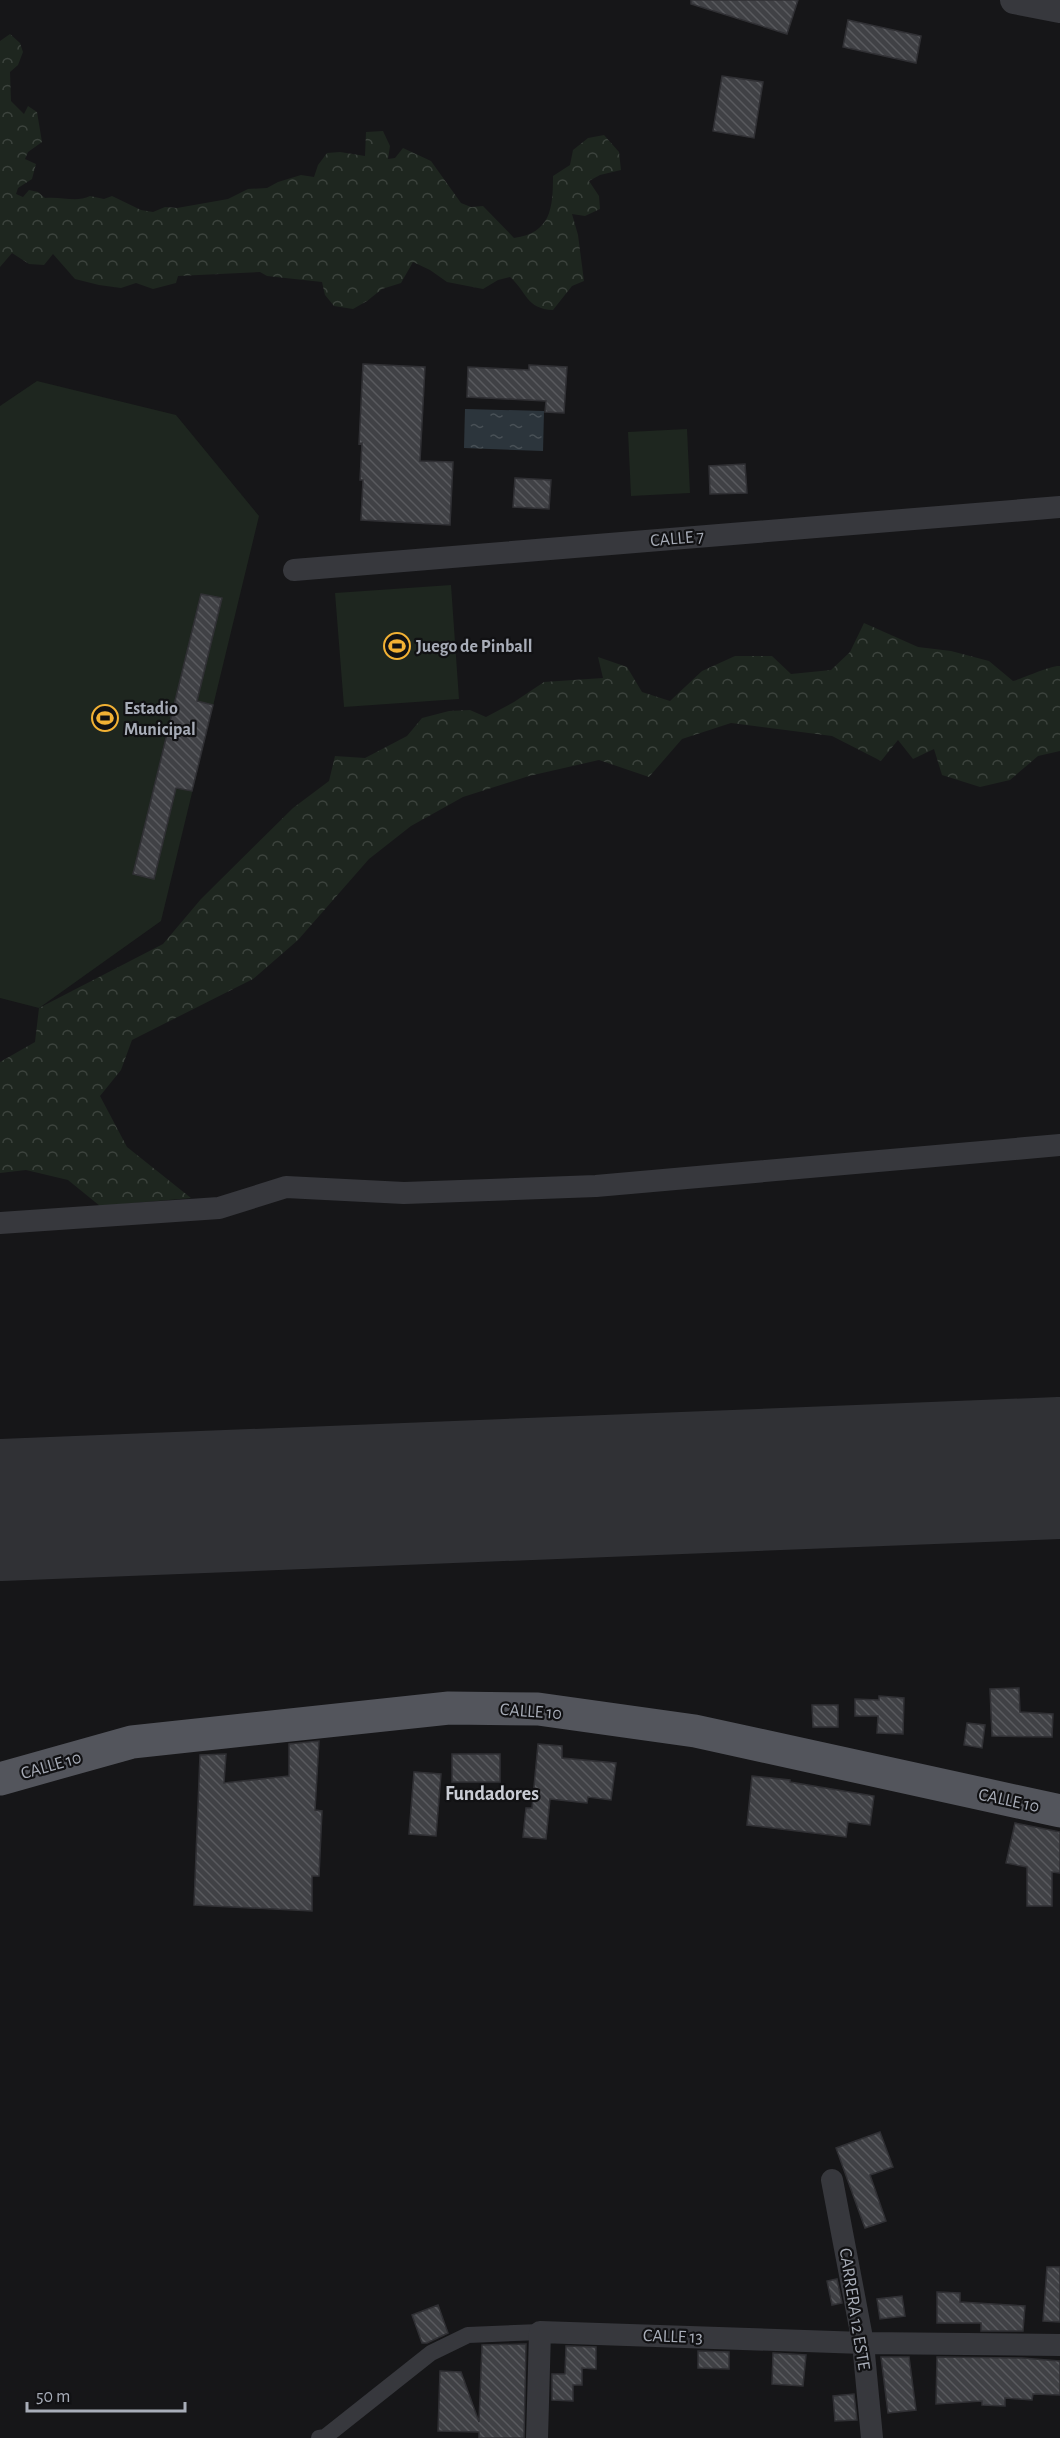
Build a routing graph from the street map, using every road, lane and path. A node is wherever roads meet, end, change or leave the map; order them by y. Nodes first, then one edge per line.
1 (1014, 0) edge
2 (1060, 9) edge
3 (1060, 507) edge
4 (294, 570) dead end
5 (1060, 1144) edge
6 (0, 1223) edge
7 (0, 1779) edge
8 (1060, 1811) edge
9 (832, 2180) dead end
10 (540, 2332) junction
11 (863, 2343) junction
12 (1060, 2345) edge
13 (319, 2438) edge
14 (537, 2438) edge
15 (872, 2438) edge

1 - 2 street
3 - 4 street, CALLE 7
5 - 6 street
7 - 8 main road, CALLE 10
9 - 11 street, CARRERA 12 ESTE
10 - 11 street, CALLE 13
10 - 13 street, CALLE 13
10 - 14 street
11 - 12 street, CALLE 13
11 - 15 street, CARRERA 12 ESTE

